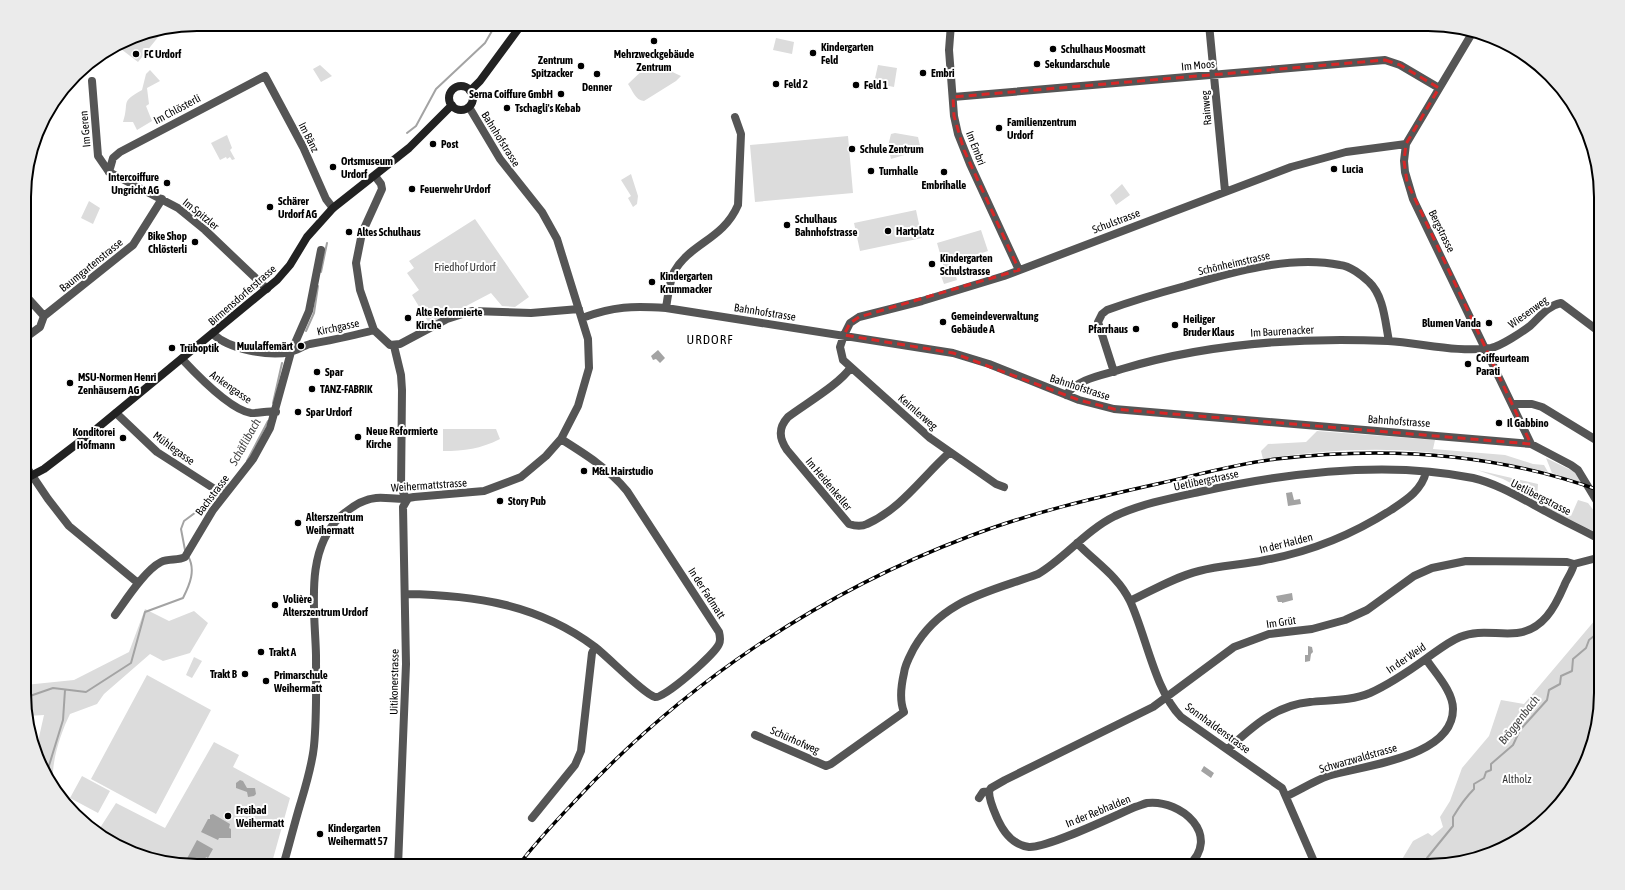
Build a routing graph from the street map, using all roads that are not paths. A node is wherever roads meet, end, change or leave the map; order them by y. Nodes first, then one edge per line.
1 (517, 31) edge
2 (950, 31) edge
3 (1210, 31) edge
4 (1470, 37) edge
5 (1214, 74) junction
6 (265, 76) joint
7 (92, 81) dead end
8 (1439, 88) junction
9 (470, 91) junction
10 (953, 97) junction
11 (452, 105) junction
12 (469, 107) junction
13 (735, 117) dead end
14 (1406, 144) junction
15 (109, 172) junction
16 (375, 176) junction
17 (1225, 191) junction
18 (162, 199) junction
19 (333, 208) junction
20 (321, 250) dead end
21 (1019, 270) junction
22 (267, 289) junction
23 (31, 301) edge
24 (666, 308) junction
25 (579, 309) junction
26 (44, 316) junction
27 (582, 318) junction
28 (1594, 328) edge
29 (374, 330) junction
30 (31, 334) edge
31 (213, 334) junction
32 (844, 335) junction
33 (1389, 341) junction
34 (394, 346) junction
35 (1485, 348) junction
36 (291, 352) junction
37 (182, 359) junction
38 (851, 367) junction
39 (1114, 372) junction
40 (1066, 395) junction
41 (1513, 404) junction
42 (273, 411) junction
43 (116, 413) junction
44 (561, 439) junction
45 (1594, 439) edge
46 (1531, 444) junction
47 (950, 453) junction
48 (1426, 472) junction
49 (31, 476) edge
50 (31, 479) edge
51 (1004, 487) dead end
52 (222, 494) junction
53 (1594, 495) edge
54 (407, 500) junction
55 (1594, 536) edge
56 (1077, 543) junction
57 (1594, 559) edge
58 (1574, 564) junction
59 (138, 583) junction
60 (405, 594) junction
61 (1130, 600) junction
62 (115, 615) dead end
63 (595, 647) junction
64 (1426, 659) junction
65 (1166, 699) junction
66 (755, 735) dead end
67 (1228, 749) junction
68 (826, 766) joint
69 (989, 791) junction
70 (1287, 796) junction
71 (979, 798) dead end
72 (532, 818) dead end
73 (285, 859) edge
74 (398, 859) edge
75 (1196, 859) edge
76 (1313, 859) edge

1 - 9 main road
2 - 10 street, Im Embri
3 - 5 street, Rainweg
4 - 8 street, Bergstrasse
5 - 8 street, Im Moos
5 - 10 street, Im Moos
5 - 17 street, Rainweg
6 - 15 street, Im Chlösterli
6 - 19 street, Im Bänz
7 - 15 street, Im Geren
8 - 14 street, Bergstrasse
9 - 11 main road, Birmensdorferstrasse
9 - 12 main road
10 - 21 street, Im Embri
11 - 12 main road
11 - 16 main road, Birmensdorferstrasse
12 - 25 street, Bahnhofstrasse
13 - 24 street
14 - 17 street, Schulstrasse
14 - 35 street, Bergstrasse
15 - 18 street, Im Spitzler
16 - 19 main road, Birmensdorferstrasse
16 - 29 street
17 - 21 street, Schulstrasse
18 - 22 street, Im Spitzler
18 - 26 street, Baumgartenstrasse
19 - 22 main road, Birmensdorferstrasse
20 - 36 street, Bachstrasse
21 - 32 street, Schulstrasse
22 - 31 main road, Birmensdorferstrasse
23 - 26 street
24 - 27 street, Bahnhofstrasse
24 - 32 street, Bahnhofstrasse
25 - 27 street, Weihermattstrasse
25 - 34 street
26 - 30 street, Baumgartenstrasse
27 - 44 street, Weihermattstrasse
28 - 35 street, Wiesenweg
29 - 34 street, Kirchgasse
29 - 36 street, Kirchgasse
31 - 36 street, Kirchgasse
31 - 37 main road, Birmensdorferstrasse
32 - 38 street, Keimlerweg
32 - 40 street, Bahnhofstrasse
33 - 35 street, Im Baurenacker
33 - 39 street, Im Baurenacker
33 - 39 street, Schönheimstrasse
34 - 54 street
35 - 41 street, Bergstrasse
36 - 42 street, Bachstrasse
37 - 42 street, Ankengasse
37 - 43 main road, Birmensdorferstrasse
38 - 47 street, Keimlerweg
38 - 47 street, Im Heidenkeller
39 - 40 street, Im Baurenacker
40 - 46 street, Bahnhofstrasse
41 - 45 street
41 - 46 street, Bergstrasse
42 - 52 street, Bachstrasse
43 - 49 main road, Birmensdorferstrasse
43 - 52 street, Mühlegasse
44 - 54 street, Weihermattstrasse
44 - 63 street, In der Fadmatt
46 - 53 street, Bahnhofstrasse
47 - 51 street, Keimlerweg
48 - 55 street, Uetlibergstrasse
48 - 56 street, Uetlibergstrasse
48 - 61 street, In der Halden
50 - 59 street
52 - 59 street, Bachstrasse
54 - 60 street, Uitikonerstrasse
54 - 73 street, Weihermattstrasse
56 - 61 street, Sonnhaldenstrasse
56 - 68 street, Uetlibergstrasse
57 - 58 street, Im Grüt
58 - 64 street, In der Weid
58 - 65 street, Im Grüt
59 - 62 street, Bachstrasse
60 - 63 street, In der Fadmatt
60 - 74 street, Uitikonerstrasse
61 - 65 street, Sonnhaldenstrasse
63 - 72 street
64 - 67 street, In der Weid
64 - 70 street, Schwarzwaldstrasse
65 - 67 street, Sonnhaldenstrasse
65 - 69 street, Im Grüt
66 - 68 street, Schürhofweg
67 - 70 street, Sonnhaldenstrasse
69 - 71 street
69 - 75 street, In der Rebhalden
70 - 76 street, Sonnhaldenstrasse

